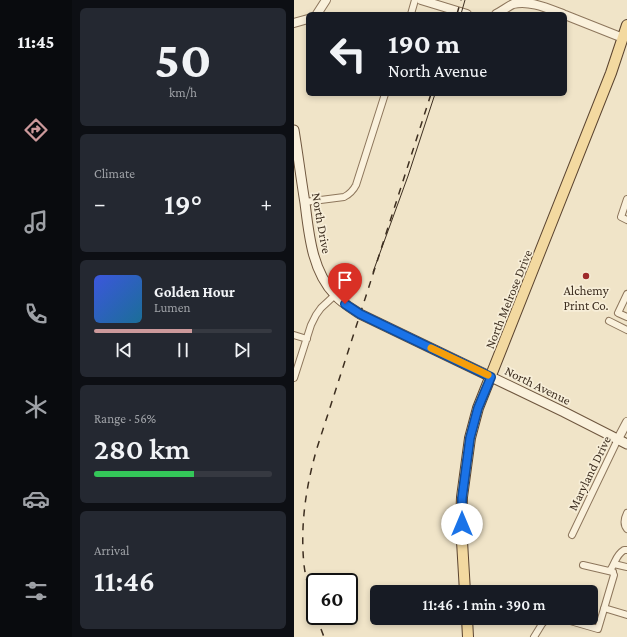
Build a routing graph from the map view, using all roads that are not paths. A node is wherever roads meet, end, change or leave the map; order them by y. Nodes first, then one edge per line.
1 (326, 0) edge
2 (415, 0) edge
3 (422, 0) edge
4 (521, 1) edge
5 (318, 12) edge
6 (412, 12) edge
7 (461, 12) edge
8 (499, 12) edge
9 (559, 12) edge
10 (567, 15) edge
11 (306, 19) edge
12 (294, 23) edge
13 (627, 25) edge
14 (623, 38) junction
15 (384, 96) edge
16 (294, 134) edge
17 (294, 161) edge
18 (300, 170) junction
19 (627, 199) edge
20 (304, 202) junction
21 (627, 220) edge
22 (627, 294) edge
23 (335, 295) junction
24 (627, 317) edge
25 (609, 321) dead end
26 (394, 330) joint
27 (627, 330) edge
28 (294, 335) edge
29 (307, 339) junction
30 (491, 377) junction
31 (294, 378) edge
32 (627, 422) edge
33 (618, 440) junction
34 (627, 444) edge
35 (627, 513) edge
36 (627, 529) edge
37 (572, 534) dead end
38 (627, 550) edge
39 (614, 564) junction
40 (583, 565) dead end
41 (627, 567) edge
42 (613, 572) junction
43 (465, 585) edge
44 (604, 608) junction
45 (627, 615) edge
46 (467, 625) edge
47 (541, 625) edge
48 (584, 625) edge
49 (598, 629) junction
50 (468, 637) edge
51 (534, 637) edge
52 (596, 637) edge

1 - 5 street
2 - 6 street
3 - 7 street
4 - 8 street
4 - 9 street
10 - 14 street
11 - 12 street
13 - 14 main road, North Melrose Drive
14 - 30 main road, North Melrose Drive
15 - 20 street
16 - 18 main road, North Drive
17 - 18 main road
18 - 20 main road, North Drive
19 - 21 street
20 - 23 main road, North Drive
22 - 24 street
23 - 26 main road, North Drive
23 - 29 street
25 - 27 street
26 - 30 main road, North Avenue
28 - 29 street
29 - 31 street
30 - 33 main road, North Avenue
30 - 43 main road, North Melrose Drive
32 - 33 street, Maryland Drive
33 - 34 main road, North Avenue
33 - 37 street, Maryland Drive
35 - 36 street
38 - 39 street
39 - 41 street
39 - 42 street
40 - 42 street
42 - 44 street
44 - 45 street
44 - 49 street
46 - 50 main road
47 - 51 street
48 - 49 street
49 - 52 street

